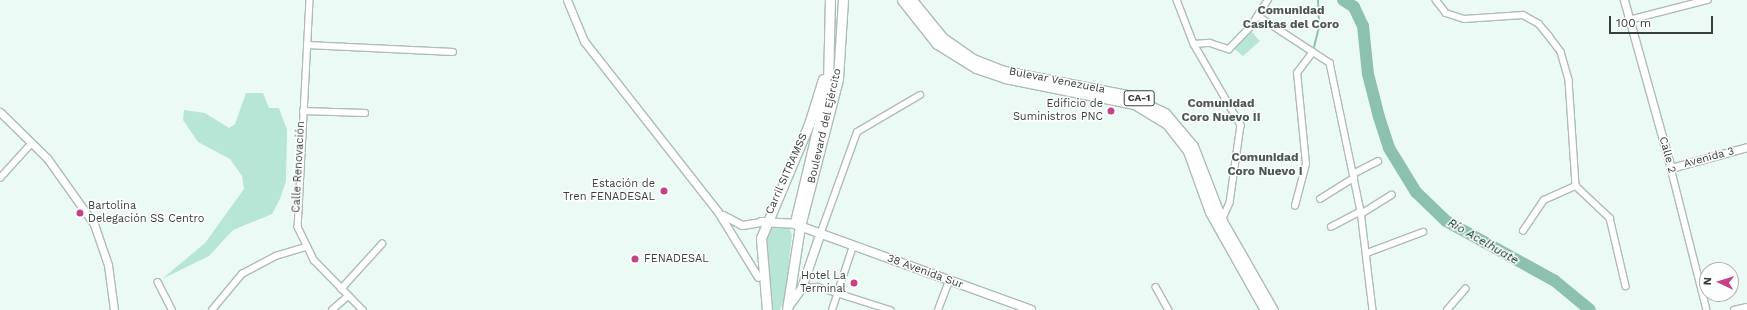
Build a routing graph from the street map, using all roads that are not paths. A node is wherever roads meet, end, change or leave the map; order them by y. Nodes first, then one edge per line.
1 (310, 0) edge
2 (567, 0) edge
3 (830, 0) edge
4 (843, 0) edge
5 (902, 0) edge
6 (912, 0) edge
7 (1177, 0) edge
8 (1268, 0) edge
9 (1436, 0) edge
10 (1624, 0) edge
11 (1706, 0) edge
12 (1258, 16) junction
13 (1629, 20) junction
14 (831, 39) junction
15 (1194, 44) junction
16 (307, 45) junction
17 (453, 52) dead end
18 (1313, 52) junction
19 (920, 95) dead end
20 (303, 111) junction
21 (0, 112) edge
22 (365, 113) dead end
23 (32, 143) junction
24 (1747, 147) edge
25 (1378, 161) dead end
26 (1671, 168) junction
27 (1354, 176) junction
28 (0, 178) edge
29 (1576, 186) junction
30 (1392, 195) dead end
31 (1320, 199) dead end
32 (1295, 206) dead end
33 (718, 212) junction
34 (1361, 213) junction
35 (764, 221) junction
36 (1222, 221) junction
37 (797, 225) junction
38 (1331, 227) dead end
39 (1523, 231) dead end
40 (1423, 232) dead end
41 (820, 235) junction
42 (382, 244) dead end
43 (853, 246) junction
44 (305, 247) junction
45 (1367, 253) junction
46 (758, 277) junction
47 (949, 281) junction
48 (158, 282) dead end
49 (1626, 286) dead end
50 (1156, 287) dead end
51 (802, 288) junction
52 (341, 289) junction
53 (1465, 289) dead end
54 (838, 293) junction
55 (348, 296) junction
56 (1747, 307) edge
57 (786, 309) edge
58 (114, 310) edge
59 (172, 310) edge
60 (212, 310) edge
61 (332, 310) edge
62 (363, 310) edge
63 (762, 310) edge
64 (767, 310) edge
65 (832, 310) edge
66 (890, 310) edge
67 (938, 310) edge
68 (1030, 310) edge
69 (1169, 310) edge
70 (1265, 310) edge
71 (1273, 310) edge
72 (1373, 310) edge
73 (1448, 310) edge
74 (1707, 310) edge
75 (1734, 310) edge

1 - 16 street, Calle Renovación
2 - 33 street
3 - 14 main road, Carril SITRAMSS
4 - 37 main road, Boulevard del Ejército
5 - 70 main road, Bulevar Venezuela / CA-1
6 - 36 main road, Bulevar Venezuela / CA-1
7 - 15 street
8 - 12 street
9 - 29 street
10 - 13 street, Calle 2
11 - 13 street
12 - 15 street
12 - 18 street
13 - 26 street, Calle 2
14 - 35 main road, Carril SITRAMSS
14 - 37 main road, Carril SITRAMSS
15 - 36 street
16 - 17 street
16 - 20 street, Calle Renovación
18 - 27 street
18 - 32 street
19 - 41 street
20 - 22 street
20 - 44 street, Calle Renovación
21 - 23 street
23 - 28 street
23 - 58 street
24 - 26 street, Avenida 3
25 - 27 street
26 - 74 street, Calle 2
27 - 31 street
27 - 34 street
29 - 39 street
29 - 49 street
30 - 34 street
33 - 35 street
33 - 46 street
34 - 38 street
34 - 45 street
35 - 37 main road, 38 Avenida Sur
35 - 46 main road
35 - 64 main road, Carril SITRAMSS
36 - 71 main road, Bulevar Venezuela / CA-1
37 - 41 main road, 38 Avenida Sur
37 - 57 main road
40 - 45 street
41 - 43 main road, 38 Avenida Sur
41 - 51 main road
42 - 52 street
43 - 47 main road, 38 Avenida Sur
43 - 54 street
44 - 52 street, Calle Renovación
44 - 60 street
45 - 72 street
46 - 63 main road
47 - 67 street
47 - 68 main road, 38 Avenida Sur
48 - 59 street
50 - 69 street
51 - 54 street
51 - 57 main road
52 - 55 street, Calle Renovación
53 - 73 street
54 - 65 street
54 - 66 street
55 - 61 street
55 - 62 street, Calle Renovación
56 - 75 street

